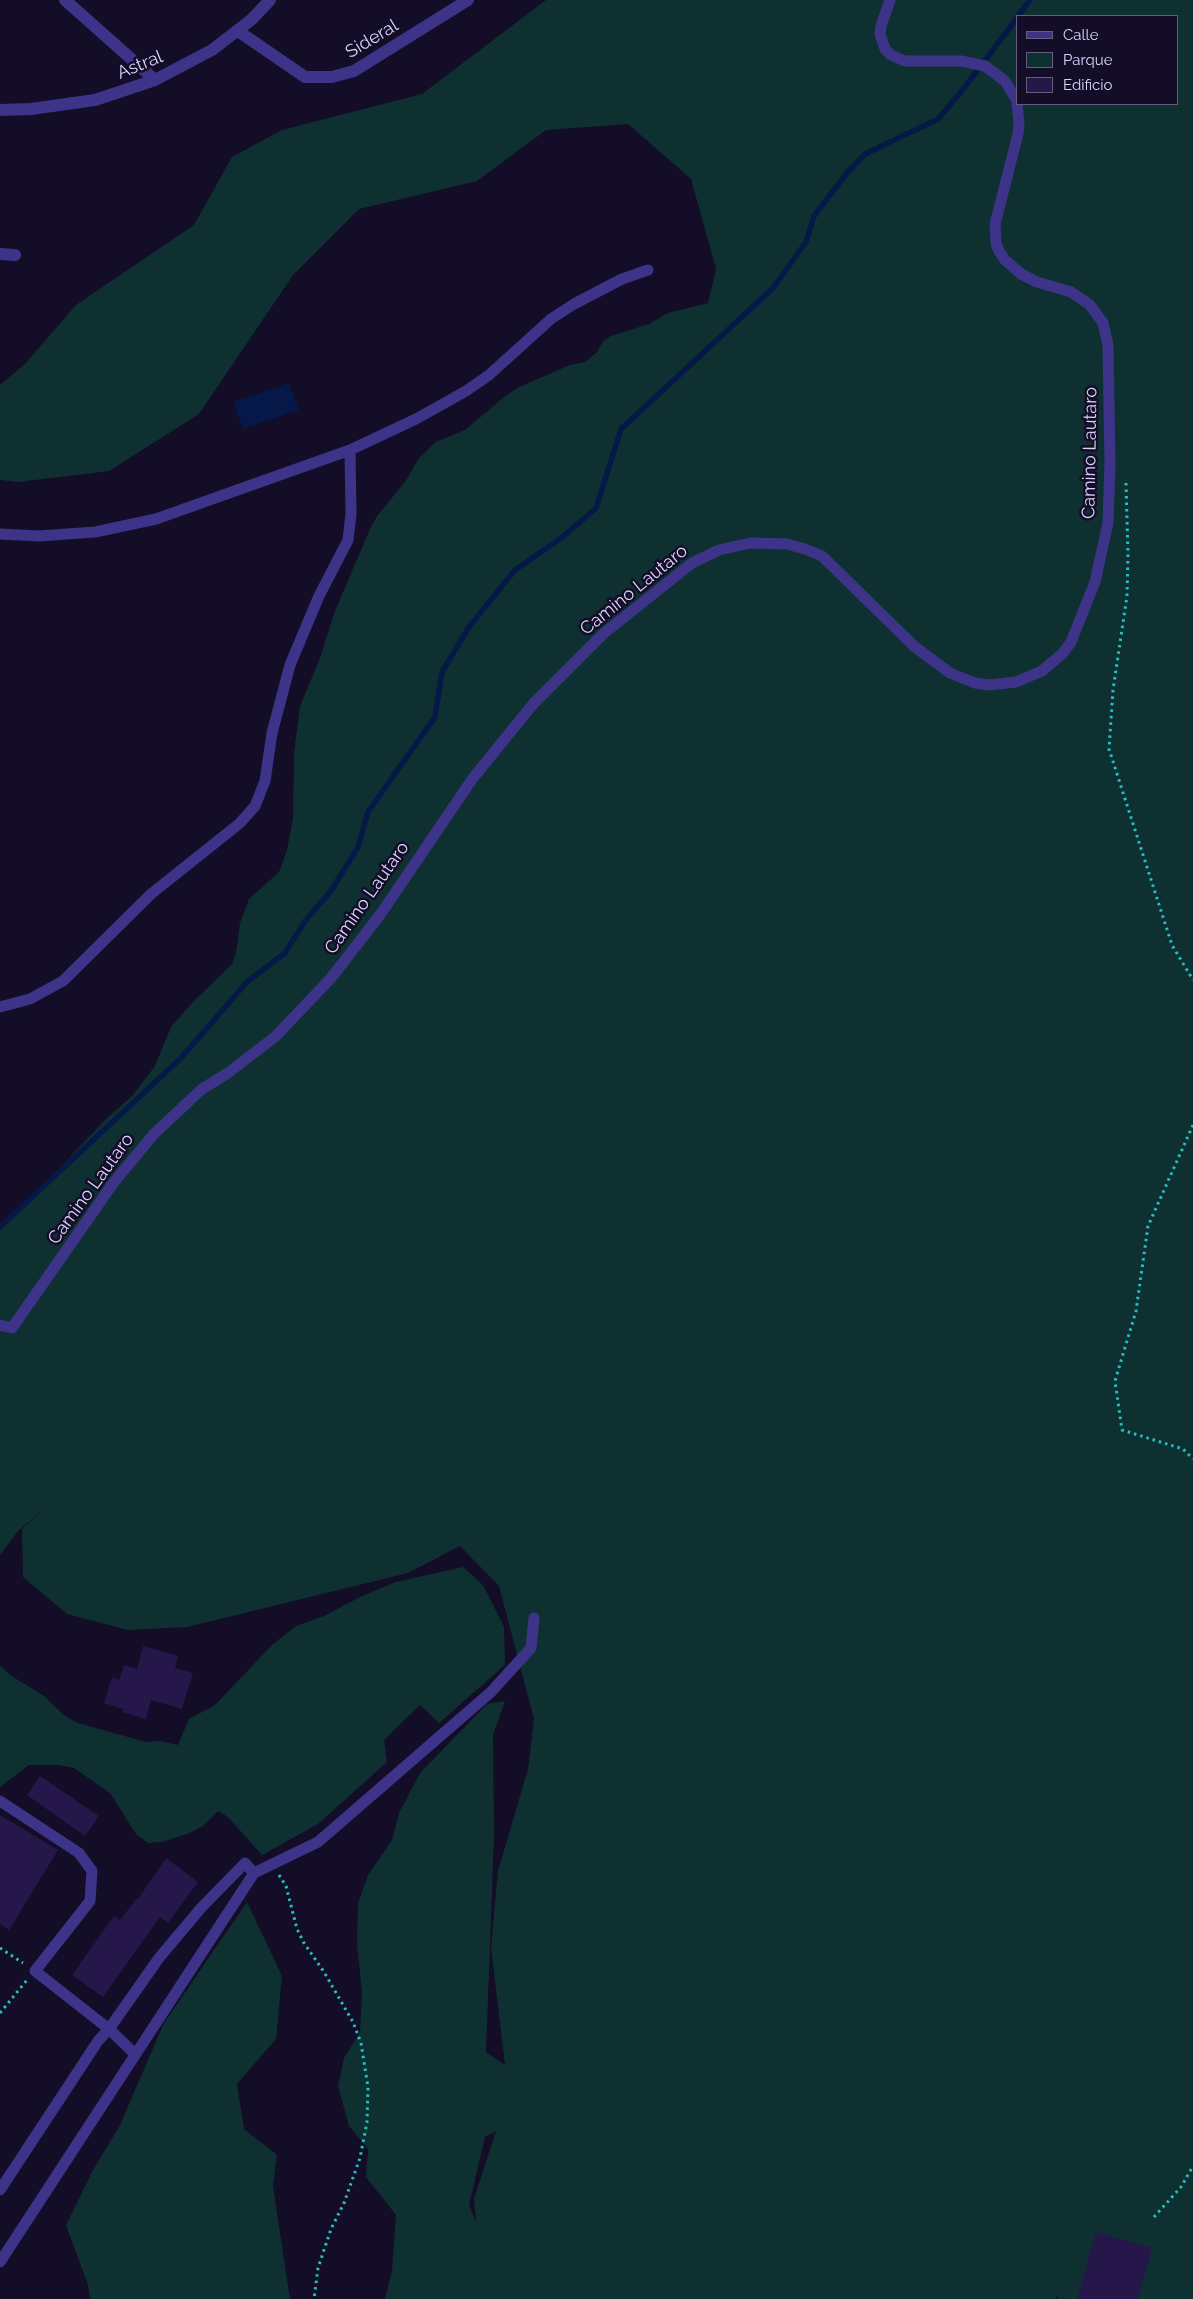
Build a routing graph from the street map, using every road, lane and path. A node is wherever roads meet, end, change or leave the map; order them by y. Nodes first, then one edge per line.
1 (65, 0) edge
2 (270, 0) edge
3 (468, 0) edge
4 (890, 0) edge
5 (238, 31) junction
6 (155, 80) junction
7 (1016, 100) edge
8 (1017, 105) edge
9 (0, 110) edge
10 (0, 254) edge
11 (15, 255) dead end
12 (648, 270) dead end
13 (350, 450) junction
14 (1110, 465) junction
15 (0, 534) edge
16 (1193, 980) edge
17 (0, 1007) edge
18 (1193, 1125) edge
19 (0, 1326) edge
20 (1193, 1459) edge
21 (534, 1618) dead end
22 (0, 1801) edge
23 (271, 1865) junction
24 (254, 1873) junction
25 (0, 1948) edge
26 (35, 1971) junction
27 (0, 2012) edge
28 (109, 2029) junction
29 (135, 2054) junction
30 (1193, 2166) edge
31 (0, 2190) edge
32 (1154, 2216) dead end
33 (0, 2262) edge
34 (314, 2299) edge

1 - 6 street
2 - 5 street, Astral
3 - 5 street, Sideral
4 - 7 lane, Camino Lautaro
5 - 6 street, Astral
6 - 9 street, Astral
8 - 14 lane, Camino Lautaro
10 - 11 street
12 - 13 lane
13 - 15 lane
13 - 17 lane
14 - 16 path
14 - 19 lane, Camino Lautaro
18 - 20 path
21 - 23 lane
22 - 26 lane
23 - 24 lane
23 - 34 path
24 - 28 lane
24 - 29 lane
25 - 26 path
26 - 27 path
26 - 28 lane
28 - 29 lane
28 - 31 lane
29 - 33 lane
30 - 32 path

